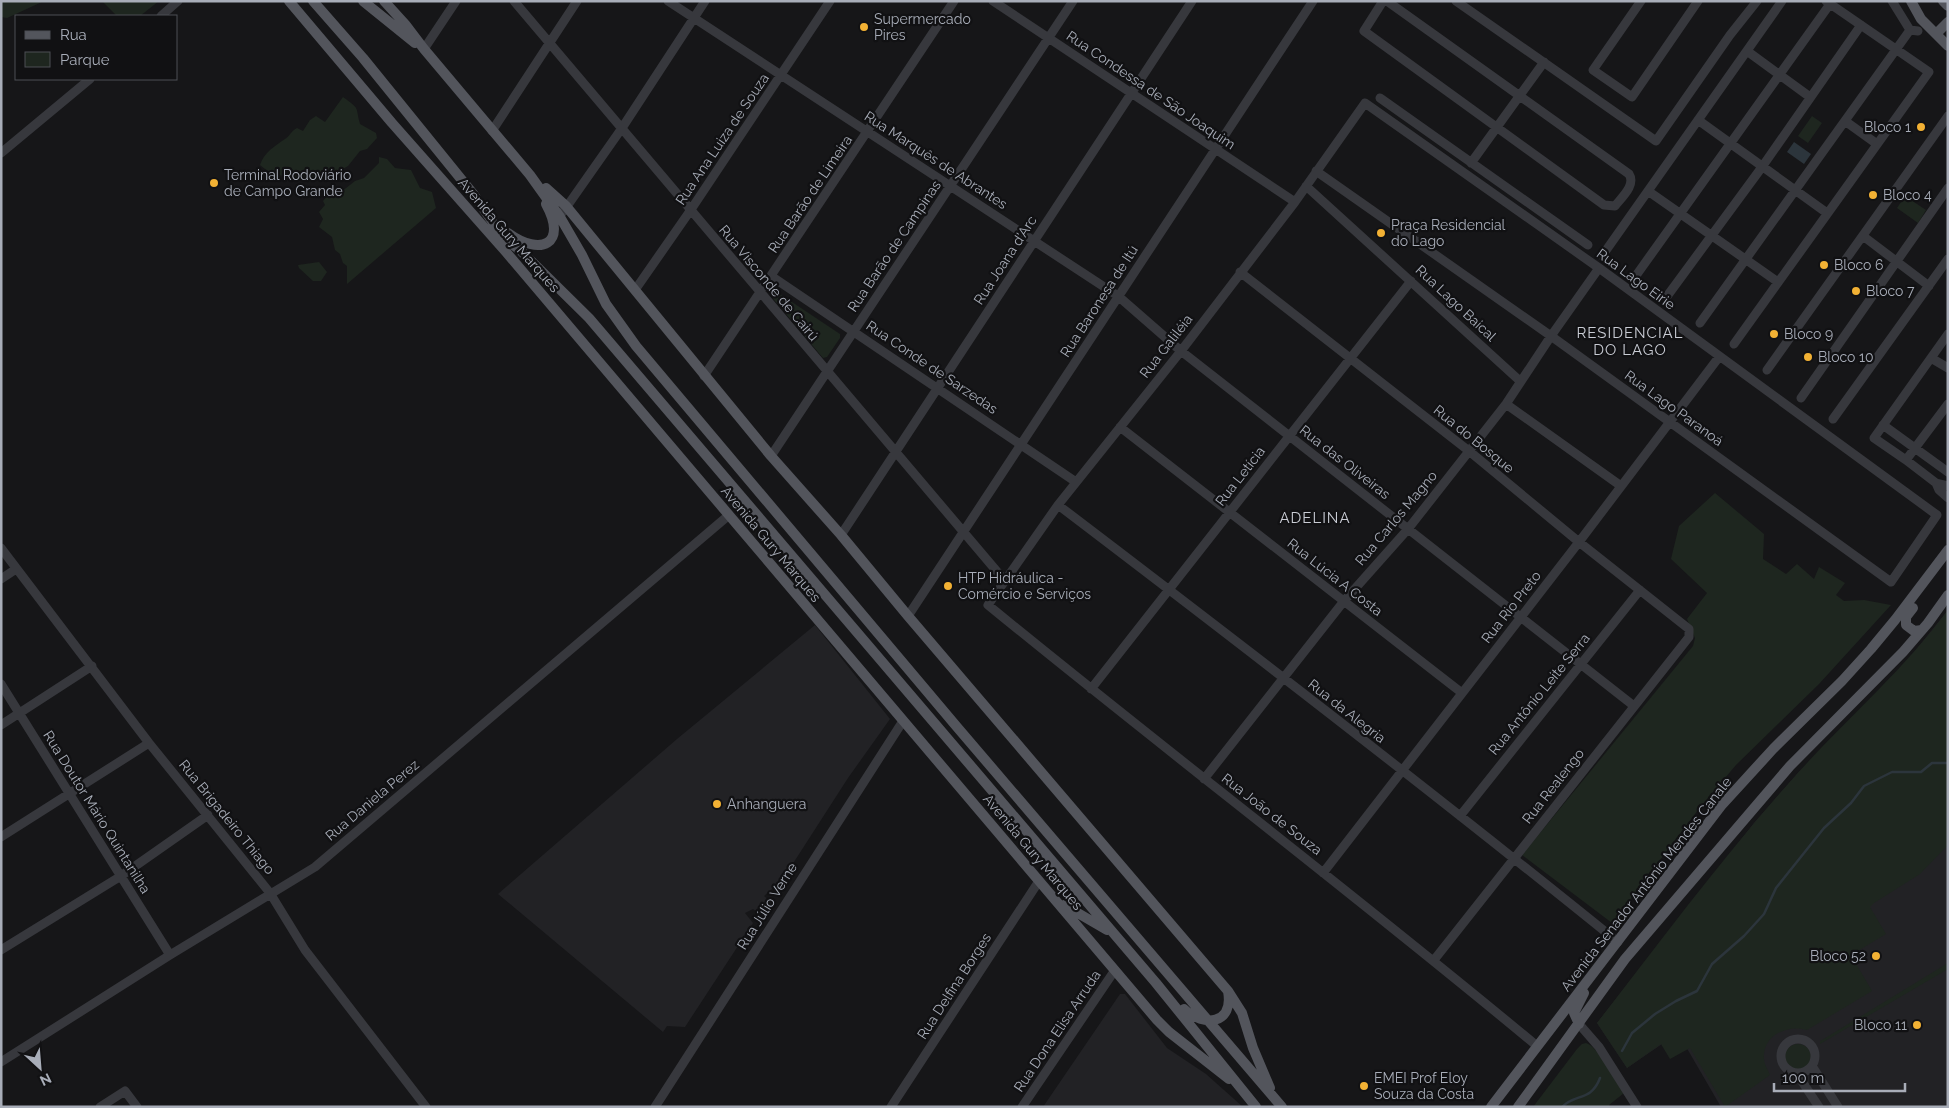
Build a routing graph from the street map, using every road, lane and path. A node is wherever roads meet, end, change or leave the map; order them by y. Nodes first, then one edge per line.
1 (178, 1) edge
2 (289, 1) edge
3 (313, 1) edge
4 (363, 1) edge
5 (384, 1) edge
6 (456, 1) edge
7 (514, 1) edge
8 (577, 1) edge
9 (668, 1) edge
10 (705, 1) edge
11 (830, 1) edge
12 (954, 1) edge
13 (993, 1) edge
14 (1073, 1) edge
15 (1192, 1) edge
16 (1313, 1) edge
17 (1385, 1) edge
18 (1456, 1) edge
19 (1641, 1) edge
20 (1698, 1) edge
21 (1757, 1) edge
22 (1782, 1) edge
23 (1892, 1) edge
24 (1911, 1) edge
25 (1943, 1) edge
26 (1828, 3) edge
27 (1948, 6) edge
28 (162, 15) edge
29 (694, 18) junction
30 (1948, 22) edge
31 (1861, 25) junction
32 (1918, 28) junction
33 (1936, 34) junction
34 (1048, 38) junction
35 (549, 44) junction
36 (1948, 46) edge
37 (424, 49) junction
38 (1897, 50) junction
39 (1747, 52) junction
40 (1544, 62) junction
41 (781, 75) junction
42 (1780, 75) junction
43 (89, 80) edge
44 (1132, 93) junction
45 (1520, 96) junction
46 (1810, 97) junction
47 (1380, 98) dead end
48 (1365, 104) joint
49 (1948, 116) edge
50 (1698, 120) junction
51 (1844, 121) junction
52 (622, 128) junction
53 (1496, 128) junction
54 (492, 131) junction
55 (869, 132) junction
56 (1731, 144) junction
57 (1877, 144) junction
58 (1215, 149) junction
59 (1, 153) edge
60 (1471, 163) junction
61 (1762, 167) junction
62 (1316, 171) junction
63 (437, 172) junction
64 (530, 175) junction
65 (950, 186) junction
66 (1306, 186) junction
67 (1648, 191) junction
68 (1795, 191) junction
69 (1947, 191) edge
70 (474, 194) junction
71 (1295, 202) junction
72 (566, 206) junction
73 (690, 211) junction
74 (1827, 213) junction
75 (1680, 215) junction
76 (560, 217) junction
77 (492, 223) junction
78 (554, 233) junction
79 (1711, 236) junction
80 (1863, 236) junction
81 (503, 237) junction
82 (1034, 241) junction
83 (1588, 245) dead end
84 (506, 252) junction
85 (1602, 256) dead end
86 (1948, 259) edge
87 (1745, 260) junction
88 (1896, 261) junction
89 (1599, 268) junction
90 (1240, 272) junction
91 (771, 276) junction
92 (1635, 278) dead end
93 (1411, 281) junction
94 (1778, 282) junction
95 (1929, 286) junction
96 (635, 290) junction
97 (760, 293) junction
98 (1118, 296) junction
99 (1665, 299) dead end
100 (1700, 323) dead end
101 (854, 332) junction
102 (1948, 334) edge
103 (1551, 336) junction
104 (1734, 344) dead end
105 (1181, 351) junction
106 (1718, 357) junction
107 (1931, 358) junction
108 (1350, 359) junction
109 (1948, 368) edge
110 (1767, 370) dead end
111 (827, 372) junction
112 (704, 376) junction
113 (1520, 381) junction
114 (938, 388) junction
115 (1801, 398) dead end
116 (1506, 404) junction
117 (1948, 404) edge
118 (1833, 419) dead end
119 (1670, 422) junction
120 (1883, 425) junction
121 (1120, 427) junction
122 (1290, 436) junction
123 (1021, 444) junction
124 (1915, 448) junction
125 (1469, 451) junction
126 (895, 452) junction
127 (771, 456) junction
128 (1906, 460) junction
129 (1947, 470) edge
130 (1076, 482) junction
131 (1936, 483) junction
132 (1621, 486) junction
133 (1948, 486) edge
134 (1948, 498) edge
135 (1058, 505) junction
136 (1229, 512) junction
137 (729, 516) junction
138 (1408, 529) junction
139 (964, 531) junction
140 (841, 534) junction
141 (1579, 542) junction
142 (1, 548) edge
143 (1948, 550) edge
144 (16, 569) junction
145 (1, 579) edge
146 (1005, 581) junction
147 (1891, 582) joint
148 (1169, 589) junction
149 (1920, 589) junction
150 (1640, 590) junction
151 (1948, 595) edge
152 (1344, 601) junction
153 (988, 605) joint
154 (908, 616) junction
155 (1521, 617) junction
156 (1689, 629) joint
157 (1922, 630) junction
158 (1580, 664) junction
159 (92, 666) junction
160 (1283, 678) junction
161 (1, 684) edge
162 (1091, 689) junction
163 (1462, 693) junction
164 (1634, 706) junction
165 (20, 713) junction
166 (903, 721) junction
167 (1, 725) edge
168 (149, 743) junction
169 (1402, 770) junction
170 (1204, 778) junction
171 (69, 793) junction
172 (208, 815) junction
173 (1460, 816) junction
174 (1, 837) edge
175 (1514, 857) junction
176 (1323, 872) junction
177 (121, 876) junction
178 (1039, 881) junction
179 (270, 893) junction
180 (1056, 901) junction
181 (1113, 934) junction
182 (1618, 942) junction
183 (1, 950) edge
184 (170, 954) junction
185 (1625, 959) junction
186 (1434, 960) junction
187 (1115, 970) junction
188 (1588, 980) junction
189 (1156, 983) junction
190 (1228, 990) junction
191 (1209, 1022) junction
192 (1579, 1024) junction
193 (1537, 1046) junction
194 (1, 1062) edge
195 (1812, 1066) junction
196 (1798, 1074) junction
197 (1244, 1091) junction
198 (1274, 1098) junction
199 (100, 1107) edge
200 (137, 1107) edge
201 (426, 1107) edge
202 (655, 1107) edge
203 (891, 1107) edge
204 (1022, 1107) edge
205 (1256, 1107) edge
206 (1282, 1107) edge
207 (1491, 1107) edge
208 (1518, 1107) edge
209 (1637, 1107) edge
210 (1819, 1107) edge
211 (1838, 1107) edge

1 - 28 street
2 - 63 main road, Avenida Gury Marques
3 - 70 main road, Avenida Gury Marques
4 - 37 main road
5 - 37 main road, Avenida Gury Marques
6 - 37 street
7 - 35 street, Rua Visconde de Cairú
8 - 35 street
9 - 29 street, Rua Marquês de Abrantes
10 - 29 street
11 - 41 street, Rua Ana Luiza de Souza
12 - 55 street, Rua Barão de Limeira
13 - 34 street, Rua Condessa de São Joaquim
14 - 34 street, Rua Barão de Campinas
15 - 44 street, Rua Joana d'Arc
16 - 58 street, Rua Baronesa de Itú
17 - 45 street
17 - 53 street
18 - 40 street
19 - 20 street
21 - 40 street
22 - 39 street
23 - 32 street
24 - 32 main road
25 - 27 main road
26 - 31 street
26 - 42 street
29 - 41 street, Rua Marquês de Abrantes
29 - 52 street
30 - 33 main road
31 - 38 street
31 - 46 street
32 - 33 main road
32 - 38 street
33 - 36 main road
34 - 44 street, Rua Condessa de São Joaquim
34 - 65 street, Rua Barão de Campinas
35 - 52 street, Rua Visconde de Cairú
35 - 54 street
37 - 54 main road, Avenida Gury Marques
38 - 51 street
38 - 57 street
39 - 42 street
39 - 50 street
40 - 45 street
41 - 55 street, Rua Marquês de Abrantes
41 - 73 street, Rua Ana Luiza de Souza
42 - 46 street
42 - 56 street
43 - 59 street
44 - 58 street, Rua Condessa de São Joaquim
44 - 82 street, Rua Joana d'Arc
45 - 53 street
45 - 53 street
46 - 61 street
47 - 60 street
48 - 62 street, Rua Galiléia
48 - 89 street, Rua Lago Eirie
49 - 80 street
50 - 56 street
50 - 67 street
51 - 57 street
51 - 68 street
52 - 72 street
52 - 73 street, Rua Visconde de Cairú
53 - 60 street
54 - 64 main road, Avenida Gury Marques
55 - 65 street, Rua Marquês de Abrantes
55 - 91 street, Rua Barão de Limeira
56 - 61 street
56 - 75 street
57 - 74 street
58 - 71 street, Rua Condessa de São Joaquim
58 - 98 street, Rua Baronesa de Itú
60 - 83 street
61 - 68 street
61 - 79 street
62 - 66 street, Rua Galiléia
62 - 103 street, Rua Lago Paranoá
63 - 70 main road
63 - 84 main road, Avenida Gury Marques
64 - 72 main road, Avenida Gury Marques
64 - 76 main road, Avenida Gury Marques
64 - 78 main road
65 - 82 street, Rua Marquês de Abrantes
65 - 101 street, Rua Barão de Campinas
66 - 71 street, Rua Galiléia
66 - 93 street, Rua Lago Baical
67 - 75 street
67 - 85 street
68 - 74 street
68 - 87 street
69 - 88 street
70 - 77 main road, Avenida Gury Marques
71 - 90 street, Rua Galiléia
72 - 76 street
72 - 96 main road, Avenida Gury Marques
73 - 96 street, Rua Ana Luiza de Souza
73 - 97 street, Rua Visconde de Cairú
74 - 94 street
75 - 79 street
75 - 92 street
76 - 78 street
76 - 191 main road, Avenida Gury Marques
77 - 78 main road
77 - 81 main road, Avenida Gury Marques
79 - 87 street
79 - 99 street
80 - 88 street
80 - 110 street
81 - 84 main road
81 - 181 main road, Avenida Gury Marques
82 - 98 street, Rua Marquês de Abrantes
82 - 114 street, Rua Joana d'Arc
84 - 137 main road, Avenida Gury Marques
86 - 95 street
87 - 94 street
87 - 100 street
88 - 95 street
88 - 115 street
89 - 103 street, Rua Carlos Magno
89 - 106 street, Rua Lago Eirie
90 - 105 street, Rua Galiléia
90 - 108 street, Rua do Bosque
91 - 97 street, Rua Barão de Limeira
91 - 101 street, Rua Conde de Sarzedas
93 - 108 street, Rua Letícia
93 - 113 street, Rua Lago Baical
94 - 104 street
95 - 118 street
96 - 112 main road, Avenida Gury Marques
97 - 111 street, Rua Visconde de Cairú
97 - 112 street, Rua Barão de Limeira
98 - 105 street, Rua Marquês de Abrantes
98 - 123 street, Rua Baronesa de Itú
101 - 111 street, Rua Barão de Campinas
101 - 114 street, Rua Conde de Sarzedas
102 - 107 street
103 - 113 street, Rua Carlos Magno
103 - 119 street, Rua Lago Paranoá
105 - 121 street, Rua Galiléia
105 - 122 street, Rua das Oliveiras
106 - 119 street, Rua Rio Preto
106 - 147 street, Rua Lago Eirie
107 - 109 street
107 - 120 street
108 - 122 street, Rua Letícia
108 - 125 street, Rua do Bosque
111 - 126 street, Rua Visconde de Cairú
111 - 127 street, Rua Barão de Campinas
112 - 127 main road, Avenida Gury Marques
113 - 116 street, Rua Carlos Magno
114 - 123 street, Rua Conde de Sarzedas
114 - 126 street, Rua Joana d'Arc
116 - 125 street, Rua Carlos Magno
116 - 132 street
117 - 124 street
119 - 132 street, Rua Rio Preto
119 - 147 street, Rua Lago Paranoá
120 - 124 street
120 - 128 street
121 - 130 street, Rua Galiléia
121 - 136 street, Rua Lúcia A Costa
122 - 136 street, Rua Letícia
122 - 138 street, Rua das Oliveiras
123 - 130 street, Rua Conde de Sarzedas
123 - 139 street, Rua Baronesa de Itú
124 - 128 street
124 - 129 street
125 - 138 street, Rua Carlos Magno
125 - 141 street, Rua do Bosque
126 - 139 street, Rua Visconde de Cairú
126 - 140 street, Rua Joana d'Arc
127 - 140 main road, Avenida Gury Marques
128 - 131 street
130 - 135 street, Rua Galiléia
131 - 133 street
131 - 134 street
132 - 141 street, Rua Rio Preto
135 - 146 street, Rua Galiléia
135 - 148 street, Rua da Alegria
136 - 148 street, Rua Letícia
136 - 152 street, Rua Lúcia A Costa
137 - 166 main road, Avenida Gury Marques
137 - 179 street, Rua Daniela Perez
138 - 152 street, Rua Carlos Magno
138 - 155 street, Rua das Oliveiras
139 - 146 street, Rua Visconde de Cairú
139 - 154 street, Rua Baronesa de Itú
140 - 154 main road, Avenida Gury Marques
141 - 150 street, Rua do Bosque
141 - 155 street, Rua Rio Preto
142 - 144 street, Rua Brigadeiro Thiago
143 - 149 main road, Avenida Senador Antônio Mendes Canale
144 - 145 street
144 - 159 street, Rua Brigadeiro Thiago
146 - 153 street, Rua Galiléia
148 - 160 street, Rua da Alegria
148 - 162 street, Rua Letícia
149 - 157 main road
149 - 182 main road, Avenida Senador Antônio Mendes Canale
150 - 156 street, Rua do Bosque
150 - 158 street, Rua Antônio Leite Serra
151 - 157 main road
152 - 160 street, Rua Carlos Magno
152 - 163 street, Rua Lúcia A Costa
153 - 162 street, Rua João de Souza
154 - 190 main road, Avenida Gury Marques
155 - 158 street, Rua das Oliveiras
155 - 163 street, Rua Rio Preto
156 - 164 street, Rua Realengo
157 - 185 main road
158 - 164 street, Rua das Oliveiras
158 - 173 street, Rua Antônio Leite Serra
159 - 165 street
159 - 168 street, Rua Brigadeiro Thiago
160 - 169 street, Rua da Alegria
160 - 170 street, Rua Carlos Magno
161 - 165 street, Rua Doutor Mário Quintanilha
162 - 170 street, Rua João de Souza
163 - 169 street, Rua Rio Preto
164 - 175 street, Rua Realengo
165 - 167 street
165 - 171 street, Rua Doutor Mário Quintanilha
166 - 178 main road, Avenida Gury Marques
166 - 202 street, Rua Júlio Verne
168 - 171 street
168 - 172 street, Rua Brigadeiro Thiago
169 - 173 street, Rua da Alegria
169 - 176 street, Rua Rio Preto
170 - 176 street, Rua João de Souza
171 - 174 street
171 - 177 street, Rua Doutor Mário Quintanilha
172 - 177 street
172 - 179 street, Rua Brigadeiro Thiago
173 - 175 street, Rua da Alegria
175 - 182 street, Rua da Alegria
175 - 186 street, Rua Realengo
176 - 186 street, Rua João de Souza
177 - 183 street
177 - 184 street, Rua Doutor Mário Quintanilha
178 - 180 main road, Avenida Gury Marques
178 - 203 street, Rua Delfina Borges
179 - 184 street, Rua Daniela Perez
179 - 201 street, Rua Brigadeiro Thiago
180 - 181 main road
180 - 187 main road, Avenida Gury Marques
181 - 189 main road, Avenida Gury Marques
182 - 185 main road
182 - 188 main road, Avenida Senador Antônio Mendes Canale
184 - 194 street, Rua Daniela Perez
185 - 192 main road
186 - 193 street, Rua João de Souza
187 - 197 main road, Avenida Gury Marques
187 - 204 street, Rua Dona Elisa Arruda
188 - 192 main road
188 - 193 main road, Avenida Senador Antônio Mendes Canale
189 - 191 main road
189 - 197 main road, Avenida Gury Marques
190 - 191 main road
190 - 198 main road, Avenida Gury Marques
191 - 198 main road, Avenida Gury Marques
192 - 208 main road
192 - 209 street
193 - 207 main road, Avenida Senador Antônio Mendes Canale
195 - 196 street
195 - 196 street
195 - 211 street
196 - 210 street
197 - 205 main road, Avenida Gury Marques
198 - 206 main road, Avenida Gury Marques
199 - 200 street

